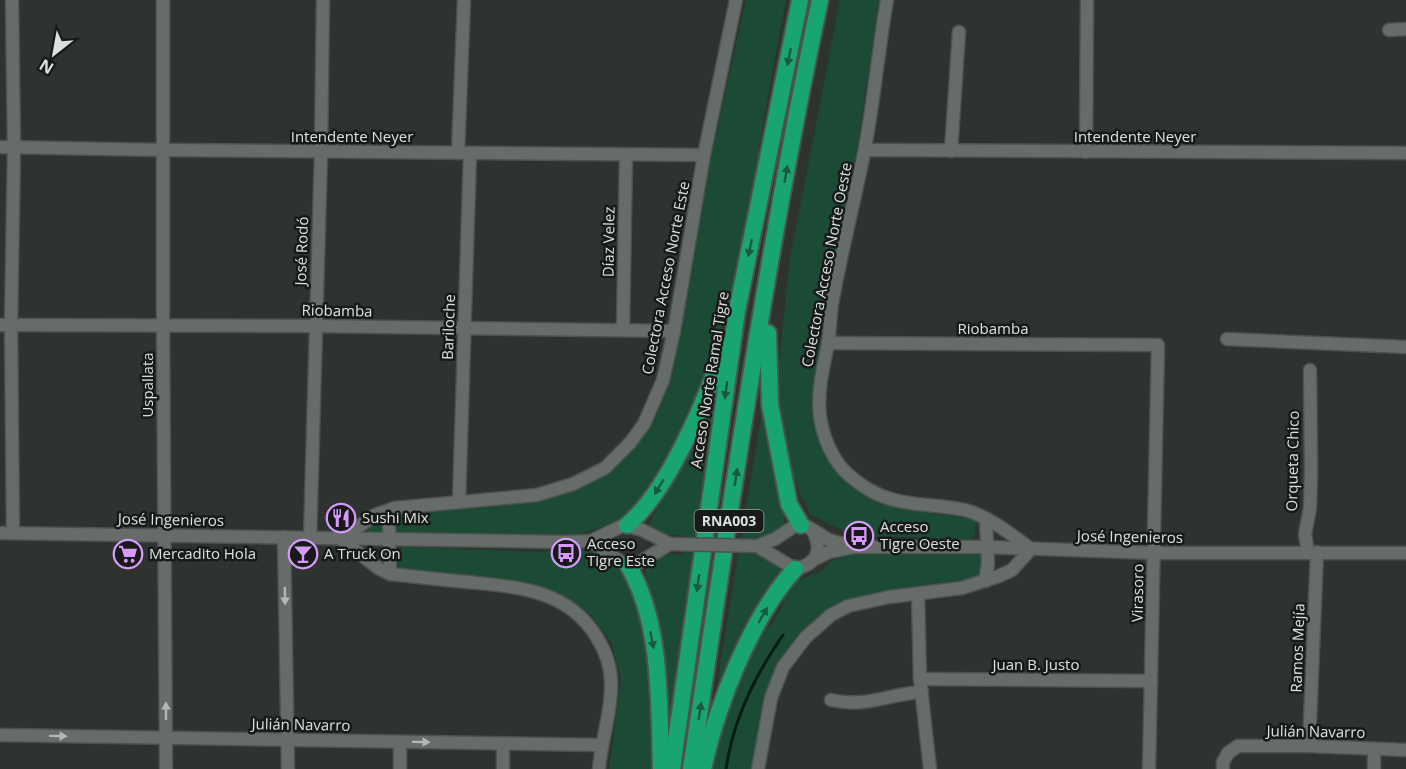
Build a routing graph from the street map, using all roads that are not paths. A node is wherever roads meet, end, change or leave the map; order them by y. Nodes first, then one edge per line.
1 (12, 0) edge
2 (164, 0) edge
3 (323, 0) edge
4 (464, 0) edge
5 (736, 0) edge
6 (800, 0) edge
7 (820, 0) edge
8 (887, 0) edge
9 (1087, 0) edge
10 (1406, 29) edge
11 (1389, 30) dead end
12 (959, 32) dead end
13 (0, 147) edge
14 (15, 147) junction
15 (163, 150) junction
16 (864, 150) junction
17 (951, 151) junction
18 (321, 152) junction
19 (1086, 152) junction
20 (464, 153) junction
21 (1406, 153) edge
22 (626, 155) junction
23 (704, 155) junction
24 (769, 273) junction
25 (737, 311) junction
26 (6, 325) edge
27 (163, 326) junction
28 (315, 326) junction
29 (464, 329) junction
30 (623, 330) junction
31 (674, 331) junction
32 (1227, 339) dead end
33 (828, 343) junction
34 (1158, 345) joint
35 (1406, 347) edge
36 (1310, 370) dead end
37 (459, 502) junction
38 (394, 508) junction
39 (986, 520) junction
40 (622, 528) junction
41 (807, 528) junction
42 (6, 533) edge
43 (164, 535) junction
44 (284, 537) junction
45 (310, 538) junction
46 (341, 539) junction
47 (388, 540) junction
48 (591, 542) junction
49 (670, 544) junction
50 (757, 546) junction
51 (854, 547) junction
52 (986, 547) junction
53 (1031, 549) junction
54 (1312, 552) junction
55 (1154, 553) junction
56 (1406, 553) edge
57 (813, 560) junction
58 (622, 561) junction
59 (795, 569) junction
60 (390, 574) junction
61 (985, 581) junction
62 (918, 594) junction
63 (1151, 681) junction
64 (921, 686) junction
65 (831, 700) dead end
66 (0, 735) edge
67 (166, 738) junction
68 (288, 740) junction
69 (400, 742) junction
70 (503, 744) junction
71 (601, 745) junction
72 (1309, 746) junction
73 (1374, 749) junction
74 (1406, 750) edge
75 (166, 769) edge
76 (288, 769) edge
77 (400, 769) edge
78 (503, 769) edge
79 (598, 769) edge
80 (661, 769) edge
81 (672, 769) edge
82 (691, 769) edge
83 (703, 769) edge
84 (758, 769) edge
85 (930, 769) edge
86 (1149, 769) edge
87 (1224, 769) edge
88 (1374, 769) edge

1 - 14 street
2 - 15 street, Uspallata
3 - 18 street, José Rodó
4 - 20 street, Bariloche
5 - 23 street, Colectora Acceso Norte Este
6 -> 25 highway, Acceso Norte Ramal Tigre / RNA003
24 -> 7 highway, RNA003
8 - 16 street, Colectora Acceso Norte Oeste
9 - 19 street
10 - 11 street
12 - 17 street
13 - 14 street, Intendente Neyer
14 - 15 street, Intendente Neyer
14 - 26 street
15 - 18 street, Intendente Neyer
15 - 27 street, Uspallata
16 - 17 street, Intendente Neyer
16 - 33 street, Colectora Acceso Norte Oeste
17 - 19 street, Intendente Neyer
18 - 20 street, Intendente Neyer
18 - 28 street, José Rodó
19 - 21 street, Intendente Neyer
20 - 22 street, Intendente Neyer
20 - 29 street, Bariloche
22 - 23 street, Intendente Neyer
22 - 30 street, Díaz Velez
23 - 31 street, Colectora Acceso Norte Este
24 - 41 highway
82 -> 24 highway, RNA003
25 -> 40 highway
25 -> 81 highway, Acceso Norte Ramal Tigre / RNA003
26 - 27 street, Riobamba
26 - 42 street
27 - 28 street, Riobamba
27 - 43 street, Uspallata
28 - 29 street, Riobamba
28 - 45 street, José Rodó
29 - 30 street, Riobamba
29 - 37 street, Bariloche
30 - 31 street, Riobamba
31 - 37 street, Colectora Acceso Norte Este
32 - 35 street
33 - 34 street, Riobamba
33 - 39 street, Colectora Acceso Norte Oeste
34 - 55 street, Virasoro
36 - 54 street, Orqueta Chico
37 - 38 street
38 - 46 street
38 - 47 street
39 - 52 street
39 - 53 street, Colectora Acceso Norte Oeste
40 - 48 street, José Ingenieros
40 - 49 street
40 - 58 street
41 - 50 street
41 - 51 street, José Ingenieros
41 - 57 street
42 - 43 street, José Ingenieros
43 - 44 street, José Ingenieros
67 -> 43 street, Uspallata
44 - 45 street, José Ingenieros
44 -> 68 street
45 - 46 street, José Ingenieros
46 - 47 street, José Ingenieros
46 - 60 street
47 - 48 street, José Ingenieros
47 - 60 street
48 - 58 street
49 - 50 street, bridge
49 - 58 street
50 - 59 street
51 - 52 street, José Ingenieros
51 - 57 street, José Ingenieros
52 - 53 street, José Ingenieros
52 - 61 street
53 - 55 street, José Ingenieros
53 - 61 street
54 - 55 street, José Ingenieros
54 - 56 street, José Ingenieros
54 - 72 street, Ramos Mejía
55 - 63 street, Virasoro
57 - 59 street, José Ingenieros
58 -> 80 highway
83 -> 59 highway
60 - 71 street
61 - 62 street
62 - 64 street
62 - 84 street
63 - 64 street, Juan B. Justo
63 - 86 street, Virasoro
64 - 65 street, Juan B. Justo
64 - 85 street
66 -> 67 street, Julián Navarro
67 - 68 street, Julián Navarro
67 - 75 street, Uspallata
68 - 69 street, Julián Navarro
68 - 76 street
69 -> 70 street, Julián Navarro
69 - 77 street
70 - 71 street, Julián Navarro
70 - 78 street
71 - 79 street
72 - 73 street, Julián Navarro
72 - 87 street, Julián Navarro
73 - 74 street, Julián Navarro
73 - 88 street

